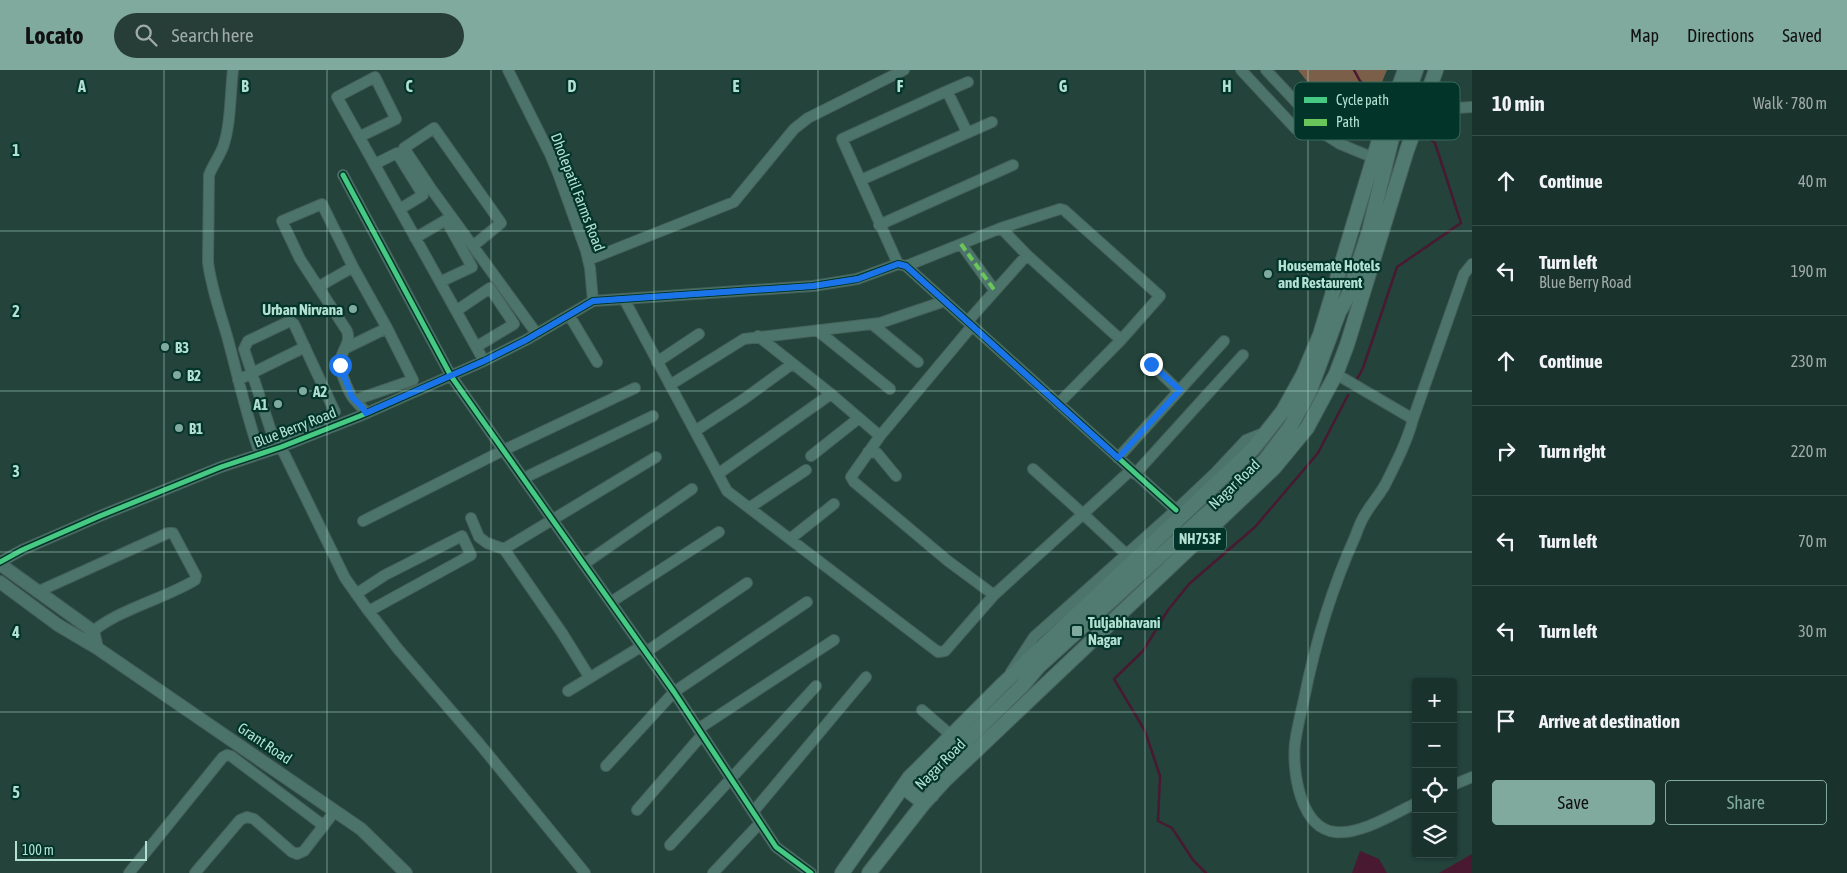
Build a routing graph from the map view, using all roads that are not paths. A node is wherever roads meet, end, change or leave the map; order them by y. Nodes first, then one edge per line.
1 (232, 70) edge
2 (508, 70) edge
3 (904, 70) edge
4 (1241, 70) edge
5 (1266, 70) edge
6 (1416, 70) edge
7 (1436, 70) edge
8 (968, 82) dead end
9 (1410, 82) edge
10 (1432, 82) edge
11 (947, 91) junction
12 (1294, 100) edge
13 (992, 122) dead end
14 (1294, 128) edge
15 (967, 132) junction
16 (359, 137) junction
17 (1334, 140) edge
18 (1386, 140) edge
19 (1411, 140) edge
20 (1380, 159) junction
21 (375, 164) junction
22 (1014, 165) dead end
23 (343, 174) dead end
24 (861, 180) junction
25 (1393, 192) junction
26 (400, 209) junction
27 (879, 225) junction
28 (1001, 228) junction
29 (415, 238) junction
30 (961, 244) junction
31 (473, 246) junction
32 (1027, 255) junction
33 (588, 260) junction
34 (1472, 264) edge
35 (902, 265) junction
36 (353, 267) junction
37 (440, 282) junction
38 (318, 287) junction
39 (994, 291) junction
40 (624, 299) junction
41 (593, 301) junction
42 (945, 301) junction
43 (456, 311) junction
44 (569, 315) junction
45 (970, 323) junction
46 (872, 324) junction
47 (387, 328) junction
48 (818, 331) junction
49 (536, 334) junction
50 (699, 334) dead end
51 (758, 336) junction
52 (1121, 340) junction
53 (1224, 342) dead end
54 (305, 347) junction
55 (476, 347) junction
56 (346, 348) junction
57 (1243, 355) dead end
58 (484, 361) junction
59 (597, 362) dead end
60 (657, 362) junction
61 (918, 362) dead end
62 (792, 364) junction
63 (1151, 364) dead end
64 (251, 374) junction
65 (1336, 374) junction
66 (451, 376) junction
67 (238, 380) junction
68 (670, 385) junction
69 (635, 388) dead end
70 (890, 389) dead end
71 (1180, 390) junction
72 (831, 394) junction
73 (356, 400) junction
74 (1058, 404) junction
75 (363, 414) junction
76 (652, 416) dead end
77 (859, 418) junction
78 (1414, 419) junction
79 (695, 431) junction
80 (1266, 432) junction
81 (880, 436) junction
82 (281, 448) junction
83 (504, 450) junction
84 (868, 452) junction
85 (260, 454) junction
86 (811, 456) dead end
87 (656, 457) dead end
88 (1118, 458) junction
89 (1033, 469) dead end
90 (806, 470) dead end
91 (1133, 472) junction
92 (718, 474) junction
93 (896, 476) dead end
94 (524, 478) junction
95 (692, 489) dead end
96 (834, 504) dead end
97 (749, 508) junction
98 (1176, 510) junction
99 (1083, 514) junction
100 (471, 518) dead end
101 (363, 520) dead end
102 (553, 520) junction
103 (719, 532) dead end
104 (790, 539) junction
105 (504, 549) junction
106 (1126, 554) junction
107 (0, 563) edge
108 (584, 564) junction
109 (0, 582) edge
110 (747, 583) dead end
111 (37, 592) junction
112 (356, 594) junction
113 (994, 595) junction
114 (611, 602) junction
115 (807, 602) dead end
116 (369, 611) junction
117 (93, 631) junction
118 (84, 640) junction
119 (834, 640) dead end
120 (97, 648) junction
121 (644, 649) junction
122 (866, 677) dead end
123 (590, 678) junction
124 (1004, 683) junction
125 (816, 686) dead end
126 (568, 691) dead end
127 (674, 692) junction
128 (922, 710) dead end
129 (700, 732) junction
130 (952, 736) junction
131 (606, 766) dead end
132 (1472, 777) edge
133 (731, 779) junction
134 (1457, 783) edge
135 (903, 787) junction
136 (928, 799) junction
137 (1412, 805) edge
138 (637, 810) dead end
139 (335, 811) junction
140 (753, 812) junction
141 (760, 823) junction
142 (324, 826) junction
143 (670, 845) dead end
144 (129, 873) edge
145 (195, 873) edge
146 (406, 873) edge
147 (585, 873) edge
148 (713, 873) edge
149 (810, 873) edge
150 (842, 873) edge
151 (869, 873) edge

1 - 67 street
2 - 33 street, Dholepatil Farms Road
3 - 33 street
4 - 14 street
5 - 12 street
6 - 9 highway
7 - 10 highway, Nagar Road / NH753F
8 - 11 street
11 - 15 street
11 - 24 street
13 - 15 street
15 - 24 street
16 - 16 street
16 - 21 street
17 - 20 street
18 - 20 highway
19 - 25 highway, Nagar Road / NH753F
20 - 25 highway
20 - 80 highway, Nagar Road / NH753F
20 - 136 highway
21 - 26 street
21 - 26 street
22 - 27 street
23 - 66 street
24 - 27 street
25 - 65 highway, Nagar Road / NH753F
26 - 29 street
27 - 35 street
28 - 30 street
28 - 32 street
28 - 52 street
29 - 37 street
29 - 37 street
30 - 35 street
30 - 39 street
31 - 31 street
31 - 49 street
32 - 39 street
32 - 52 street
33 - 41 street, Dholepatil Farms Road
34 - 78 street
35 - 40 street
35 - 42 street
36 - 38 street
36 - 38 street
36 - 47 street
37 - 43 street
38 - 56 street
39 - 45 street
40 - 41 street
40 - 60 street
41 - 44 street, Blue Berry Road
42 - 45 street
42 - 46 street
43 - 55 street
43 - 55 street
44 - 49 street, Blue Berry Road
44 - 59 street
45 - 74 street
45 - 81 street
46 - 48 street
46 - 61 street
47 - 56 street
47 - 73 street
48 - 51 street
48 - 70 street
49 - 58 street, Blue Berry Road
50 - 60 street
51 - 62 street
51 - 68 street
52 - 74 street
53 - 71 street
54 - 64 street
54 - 64 street
54 - 64 street
55 - 58 street
56 - 73 street
57 - 91 street
58 - 66 street, Blue Berry Road
60 - 68 street
62 - 72 street
62 - 79 street
63 - 71 street
64 - 67 street
65 - 78 street
65 - 136 highway, Nagar Road / NH753F
66 - 75 street, Blue Berry Road
66 - 83 street
67 - 85 street
68 - 79 street
69 - 83 street
71 - 88 street
72 - 77 street
72 - 92 street
73 - 75 street
74 - 88 street
75 - 82 street, Blue Berry Road
76 - 94 street
77 - 81 street
77 - 86 street
78 - 137 street
79 - 92 street
80 - 98 street
80 - 124 highway, Nagar Road / NH753F
81 - 84 street
82 - 85 street, Blue Berry Road
82 - 112 street
83 - 94 street
83 - 101 street
84 - 93 street
84 - 113 street
85 - 107 street, Blue Berry Road
87 - 102 street
88 - 91 street
89 - 99 street
90 - 97 street
91 - 98 street
91 - 99 street
92 - 97 street
94 - 102 street
95 - 108 street
96 - 104 street
97 - 104 street
98 - 106 street
99 - 106 street
99 - 113 street
100 - 105 street
102 - 105 street
102 - 108 street
103 - 114 street
104 - 113 street
105 - 123 street
106 - 124 street
107 - 111 main road
108 - 114 street
109 - 118 main road, Grant Road
110 - 121 street
111 - 117 main road
111 - 117 street
112 - 116 street
112 - 116 street
114 - 121 street
115 - 127 street
116 - 147 street
117 - 118 street
117 - 120 main road
118 - 120 main road, Grant Road
119 - 129 street
120 - 139 main road, Grant Road
121 - 123 street
121 - 127 street
122 - 140 street
123 - 126 street
124 - 130 highway, Nagar Road / NH753F
125 - 133 street
127 - 129 street
127 - 131 street
128 - 130 street
129 - 133 street
129 - 138 street
130 - 135 highway, Nagar Road / NH753F
132 - 134 street
133 - 140 street
133 - 143 street
135 - 136 highway
135 - 150 highway, Nagar Road / NH753F
136 - 151 highway, Nagar Road / NH753F
139 - 142 street
139 - 146 main road, Grant Road
140 - 141 street
141 - 148 street
141 - 149 street
142 - 144 street
142 - 145 street

